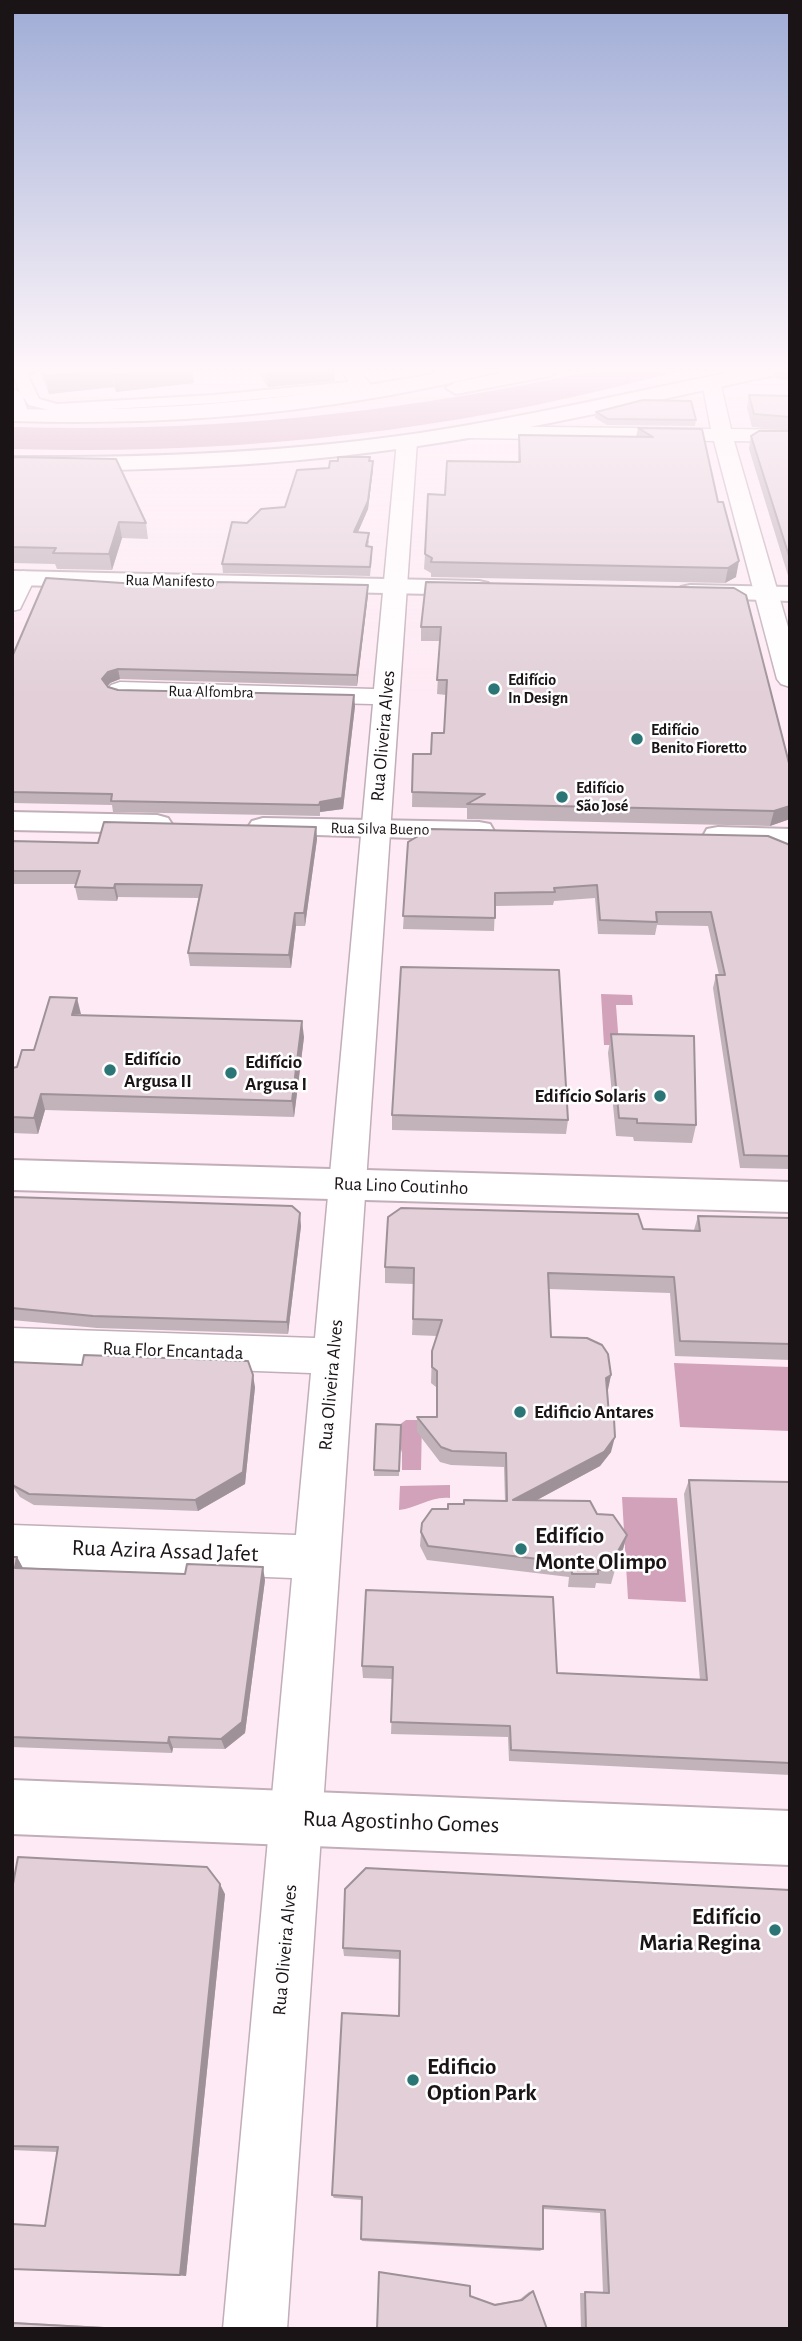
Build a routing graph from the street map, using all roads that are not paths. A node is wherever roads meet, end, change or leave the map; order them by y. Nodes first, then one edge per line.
1 (404, 479) edge
2 (738, 479) edge
3 (18, 578) edge
4 (396, 586) junction
5 (497, 588) edge
6 (665, 591) edge
7 (778, 594) edge
8 (12, 604) edge
9 (790, 679) edge
10 (120, 690) edge
11 (387, 696) junction
12 (12, 821) edge
13 (181, 825) edge
14 (235, 826) edge
15 (376, 829) junction
16 (511, 832) edge
17 (691, 836) edge
18 (790, 838) edge
19 (12, 1175) edge
20 (347, 1185) junction
21 (790, 1197) edge
22 (12, 1345) edge
23 (333, 1356) junction
24 (12, 1546) edge
25 (317, 1557) junction
26 (12, 1807) edge
27 (296, 1818) junction
28 (790, 1838) edge
29 (255, 2329) edge

1 - 4 street, Rua Oliveira Alves
2 - 7 street
3 - 4 main road, Rua Manifesto
3 - 8 street
4 - 5 main road, Rua Manifesto
4 - 11 street, Rua Oliveira Alves
6 - 7 main road
7 - 9 street
10 - 11 street, Rua Alfombra
11 - 15 street, Rua Oliveira Alves
12 - 13 main road
14 - 15 main road, Rua Silva Bueno
15 - 16 main road, Rua Silva Bueno
15 - 20 street, Rua Oliveira Alves
17 - 18 main road
19 - 20 main road, Rua Lino Coutinho
20 - 21 main road, Rua Lino Coutinho
20 - 23 street, Rua Oliveira Alves
22 - 23 street, Rua Flor Encantada
23 - 25 street, Rua Oliveira Alves
24 - 25 street, Rua Azira Assad Jafet
25 - 27 street, Rua Oliveira Alves
26 - 27 main road, Rua Agostinho Gomes
27 - 28 main road, Rua Agostinho Gomes
27 - 29 street, Rua Oliveira Alves

